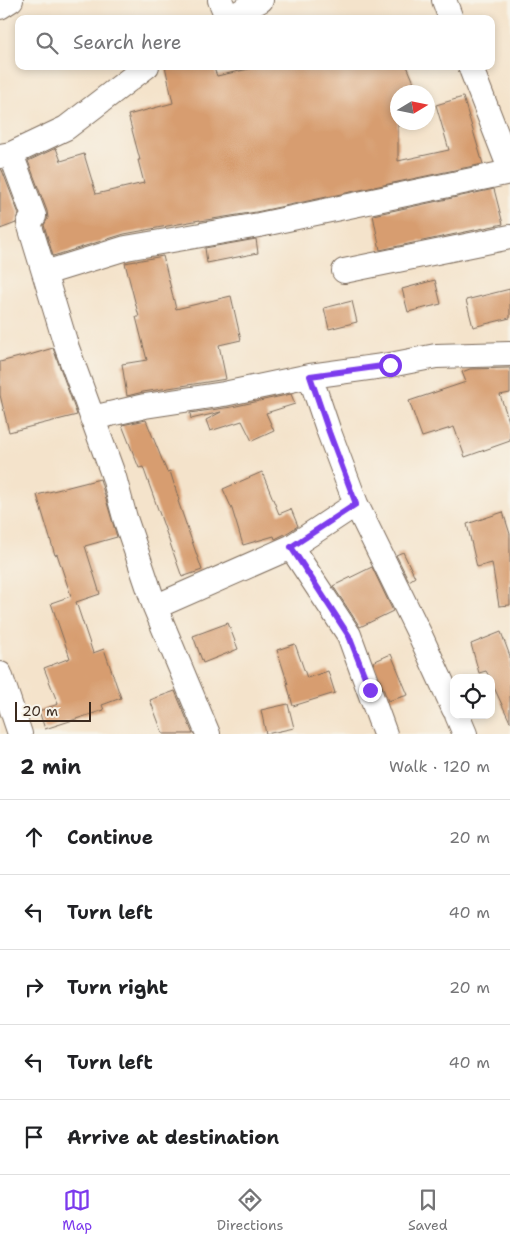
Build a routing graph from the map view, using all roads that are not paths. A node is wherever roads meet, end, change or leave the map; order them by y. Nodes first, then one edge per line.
1 (11, 0) edge
2 (220, 0) edge
3 (261, 0) edge
4 (444, 0) edge
5 (0, 7) edge
6 (226, 15) edge
7 (235, 15) edge
8 (450, 15) edge
9 (141, 70) edge
10 (472, 70) edge
11 (5, 155) edge
12 (510, 170) edge
13 (510, 237) edge
14 (344, 271) dead end
15 (45, 273) junction
16 (510, 354) edge
17 (310, 376) junction
18 (92, 418) junction
19 (356, 504) junction
20 (291, 547) junction
21 (155, 608) junction
22 (0, 674) edge
23 (450, 700) edge
24 (459, 719) edge
25 (20, 734) edge
26 (208, 734) edge
27 (385, 734) edge
28 (465, 734) edge

1 - 5 street
2 - 6 street
3 - 7 street
4 - 8 street
9 - 11 street
10 - 12 street
11 - 15 street
12 - 15 street
13 - 14 street
15 - 18 street
16 - 17 street
17 - 18 street
17 - 19 street
18 - 21 street
19 - 20 street
19 - 23 street
20 - 21 street
20 - 27 street
21 - 26 street
22 - 25 street
24 - 28 street

